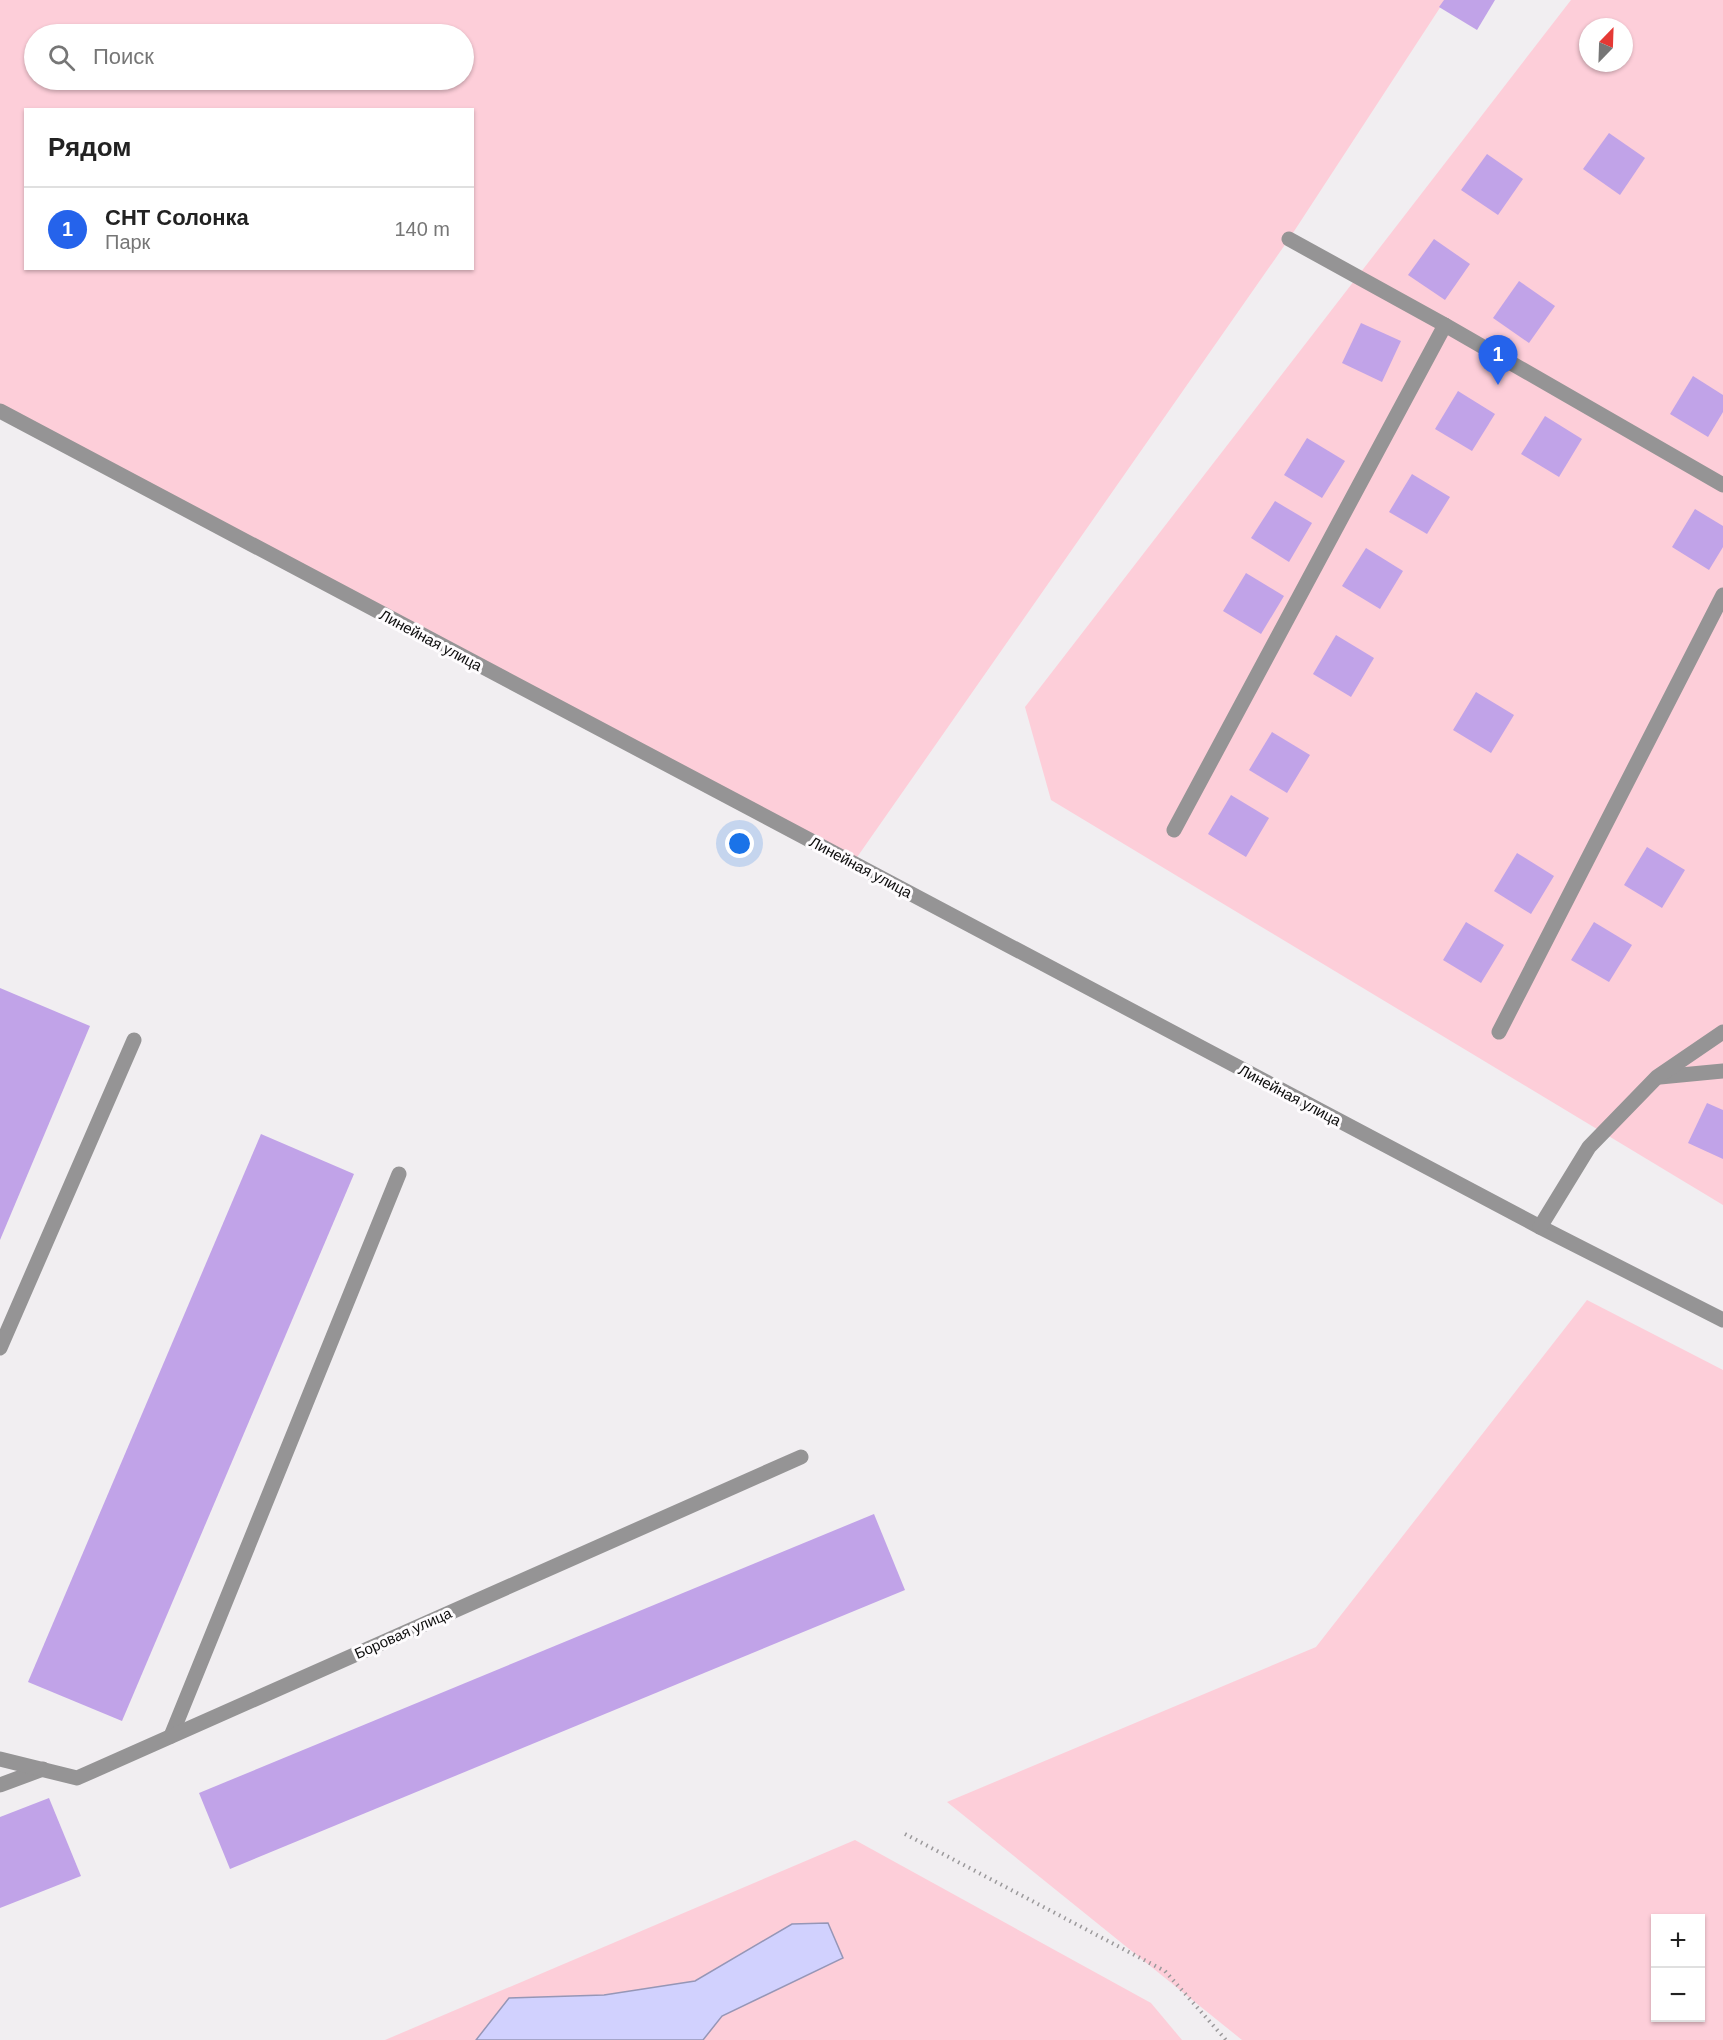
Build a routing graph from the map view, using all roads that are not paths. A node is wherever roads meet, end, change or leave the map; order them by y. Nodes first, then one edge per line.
1 (1289, 239) dead end
2 (1445, 325) junction
3 (0, 411) edge
4 (1723, 485) edge
5 (1723, 595) edge
6 (1174, 830) dead end
7 (1499, 1032) dead end
8 (1723, 1032) edge
9 (134, 1040) dead end
10 (1723, 1071) edge
11 (1657, 1077) junction
12 (399, 1174) dead end
13 (1540, 1227) junction
14 (1723, 1320) edge
15 (0, 1348) edge
16 (801, 1457) dead end
17 (171, 1736) junction
18 (0, 1759) edge
19 (43, 1769) junction
20 (0, 1785) edge

1 - 2 street
2 - 4 street
2 - 6 street
3 - 13 street, Линейная улица
5 - 7 street
8 - 11 street
9 - 15 street
10 - 11 street
11 - 13 street
12 - 17 street
13 - 14 street, Линейная улица
16 - 17 street, Боровая улица
17 - 19 street, Боровая улица
18 - 19 street, Боровая улица
19 - 20 street

